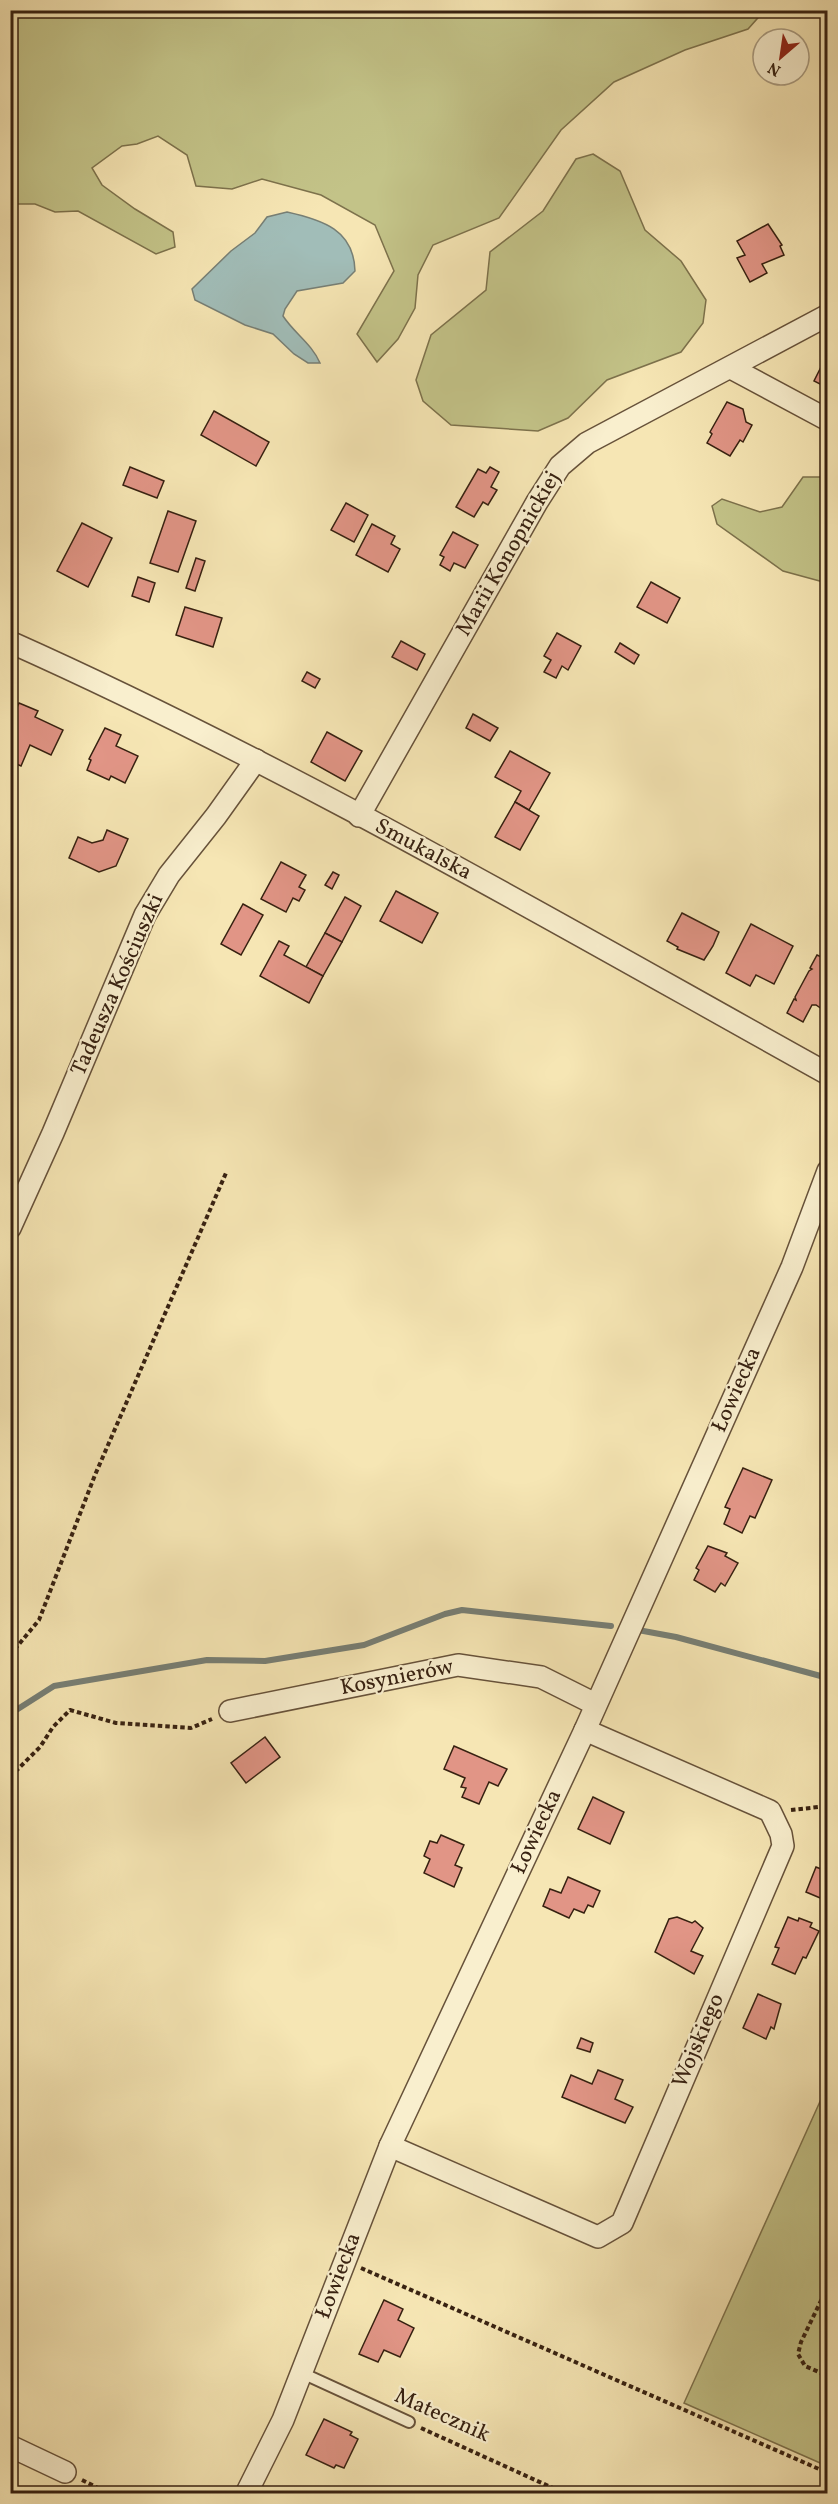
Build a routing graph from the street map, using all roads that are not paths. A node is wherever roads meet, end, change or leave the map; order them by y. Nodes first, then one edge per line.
1 (828, 315) edge
2 (731, 368) junction
3 (828, 420) edge
4 (10, 642) edge
5 (256, 760) junction
6 (359, 816) junction
7 (828, 1074) edge
8 (828, 1171) edge
9 (10, 1228) edge
10 (595, 1704) junction
11 (230, 1711) road end
12 (585, 1730) junction
13 (390, 2146) junction
14 (302, 2373) junction
15 (410, 2422) road end
16 (10, 2446) edge
17 (65, 2472) road end
18 (246, 2493) edge

1 - 2 street, Marii Konopnickiej
2 - 3 street
2 - 6 street, Marii Konopnickiej
4 - 5 street, Smukalska
5 - 6 street, Smukalska
5 - 9 street, Tadeusza Kościuszki
6 - 7 street, Smukalska
8 - 10 street, Łowiecka
10 - 11 street, Kosynierów
10 - 12 street, Łowiecka
12 - 13 street, Łowiecka
12 - 13 street, Wojskiego
13 - 14 street, Łowiecka
14 - 15 lane, Matecznik
14 - 18 street, Łowiecka
16 - 17 street

